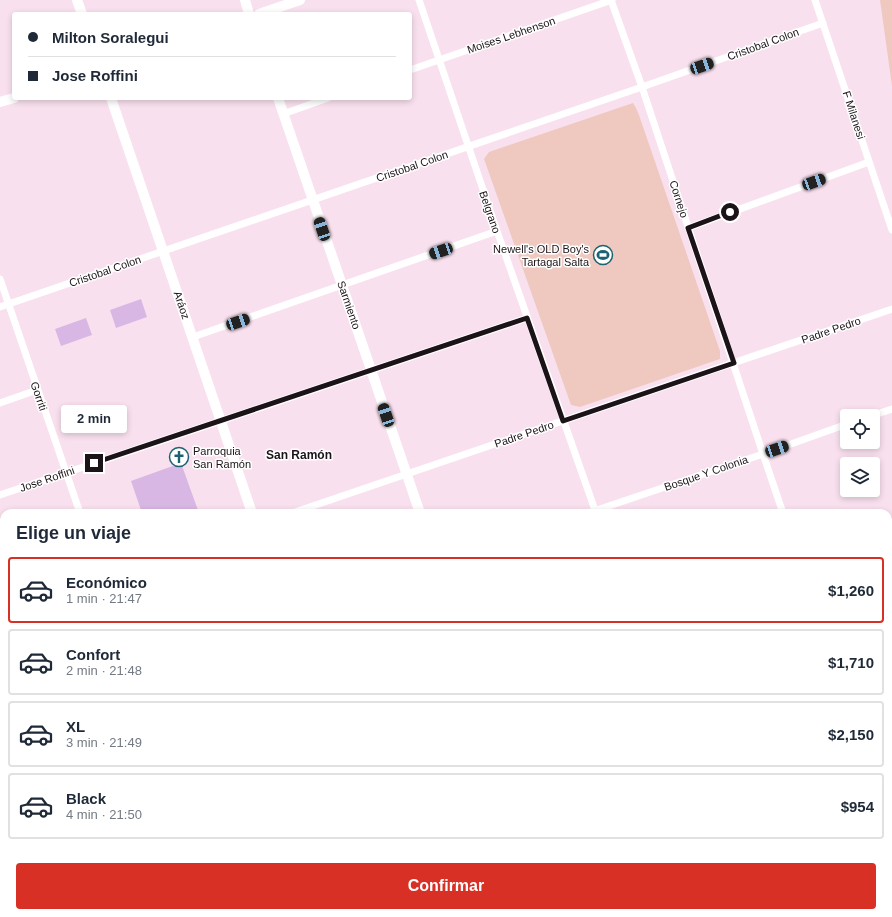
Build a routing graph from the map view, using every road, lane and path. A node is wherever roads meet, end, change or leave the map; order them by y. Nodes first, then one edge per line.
1 (77, 0) edge
2 (244, 0) edge
3 (300, 0) edge
4 (419, 0) edge
5 (611, 0) edge
6 (815, 0) edge
7 (81, 12) edge
8 (248, 12) edge
9 (265, 12) edge
10 (823, 23) junction
11 (439, 60) junction
12 (412, 69) edge
13 (642, 87) junction
14 (12, 99) edge
15 (112, 100) edge
16 (279, 100) edge
17 (322, 100) edge
18 (0, 102) edge
19 (283, 114) junction
20 (468, 147) junction
21 (869, 162) junction
22 (313, 201) junction
23 (688, 228) junction
24 (892, 230) edge
25 (497, 232) junction
26 (164, 252) junction
27 (0, 279) edge
28 (342, 285) junction
29 (9, 304) junction
30 (0, 307) edge
31 (892, 309) edge
32 (527, 318) junction
33 (193, 337) junction
34 (734, 363) junction
35 (371, 371) junction
36 (37, 390) junction
37 (0, 403) edge
38 (892, 408) edge
39 (880, 413) edge
40 (221, 421) junction
41 (563, 421) junction
42 (840, 426) edge
43 (763, 454) junction
44 (66, 473) junction
45 (406, 474) junction
46 (0, 496) edge
47 (79, 509) edge
48 (251, 509) edge
49 (304, 509) edge
50 (419, 509) edge
51 (592, 509) edge
52 (602, 509) edge
53 (783, 509) edge

1 - 7 street
2 - 8 street
3 - 9 street
4 - 11 street, Belgrano
5 - 11 street, Moises Lebhenson
5 - 13 street, Cornejo
6 - 10 street, F Milanesi
10 - 13 street, Cristobal Colon
10 - 21 street, F Milanesi
11 - 12 street, Moises Lebhenson
11 - 20 street, Belgrano
13 - 20 street, Cristobal Colon
13 - 23 street, Cornejo
14 - 18 street
15 - 26 street, Aráoz
16 - 19 street, Sarmiento
17 - 19 street
19 - 22 street, Sarmiento
20 - 22 street, Cristobal Colon
20 - 25 street, Belgrano
21 - 23 street
21 - 24 street, F Milanesi
22 - 26 street, Cristobal Colon
22 - 28 street, Sarmiento
23 - 34 street, Cornejo
25 - 28 street
25 - 32 street, Belgrano
26 - 29 street, Cristobal Colon
26 - 33 street, Aráoz
27 - 29 street, Gorriti
28 - 33 street
28 - 35 street, Sarmiento
29 - 30 street, Cristobal Colon
29 - 36 street, Gorriti
31 - 34 street, Padre Pedro
32 - 35 street, Jose Roffini
32 - 41 street, Belgrano
33 - 40 street, Aráoz
34 - 41 street, Padre Pedro
34 - 43 street, Cornejo
35 - 40 street, Jose Roffini
35 - 45 street, Sarmiento
36 - 37 street
36 - 44 street, Gorriti
38 - 39 street
40 - 44 street, Jose Roffini
40 - 48 street, Aráoz
41 - 45 street, Padre Pedro
41 - 51 street, Belgrano
42 - 43 street, Bosque Y Colonia
43 - 52 street, Bosque Y Colonia
43 - 53 street, Cornejo
44 - 46 street, Jose Roffini
44 - 47 street, Gorriti
45 - 49 street, Padre Pedro
45 - 50 street, Sarmiento

